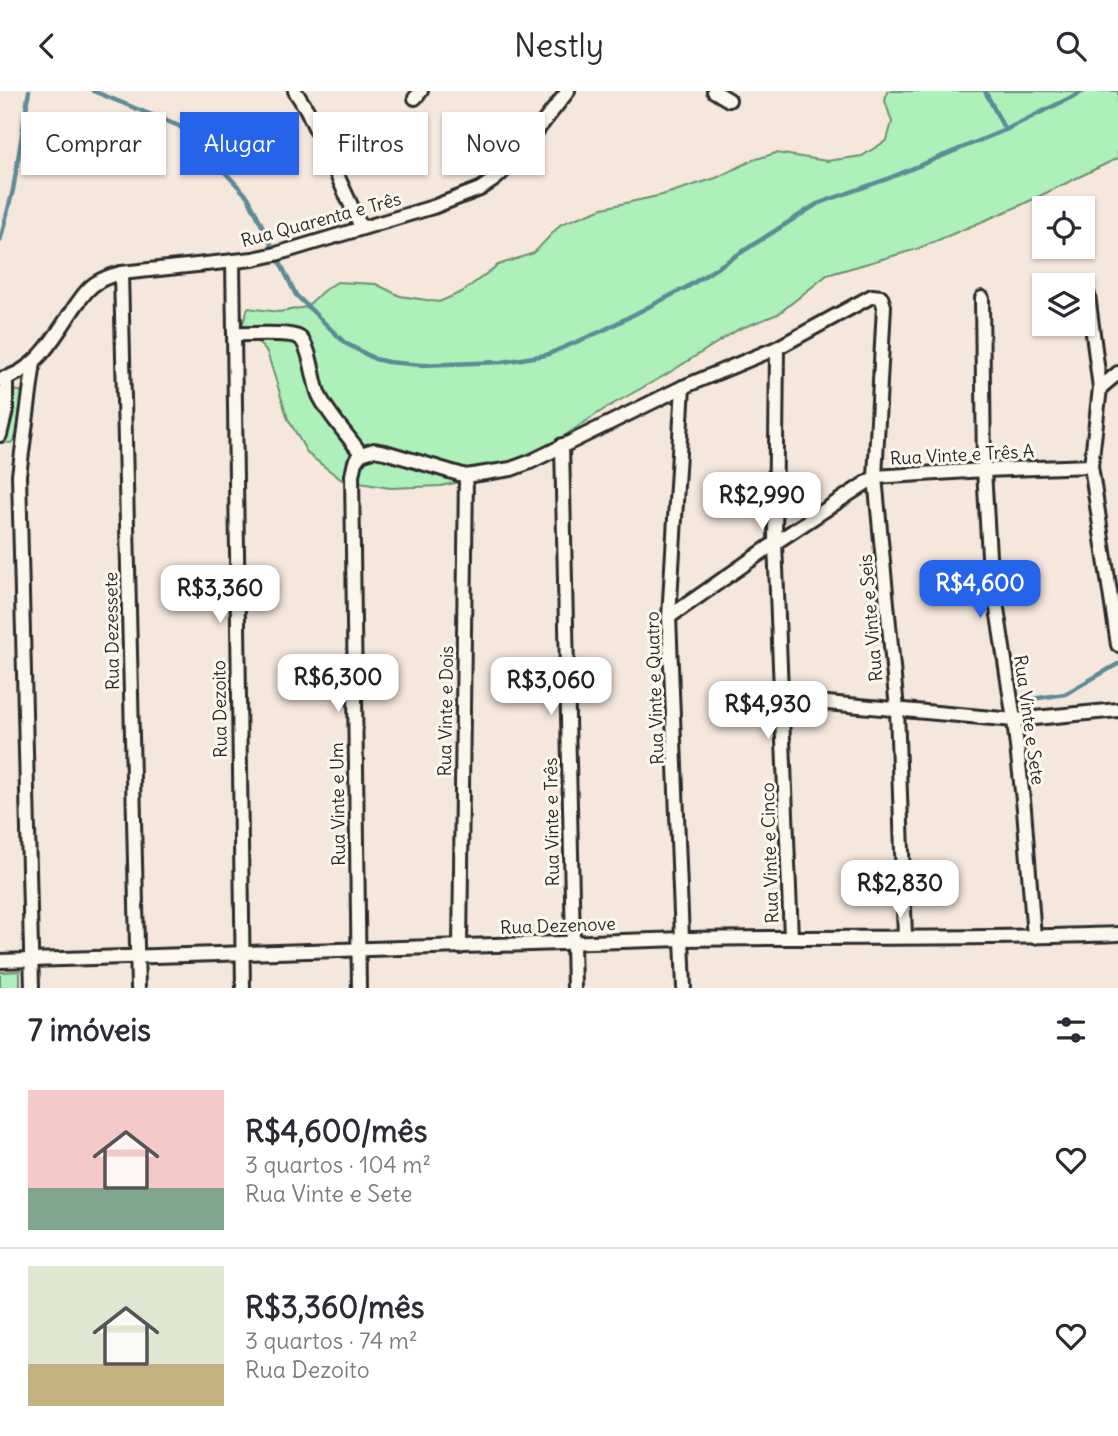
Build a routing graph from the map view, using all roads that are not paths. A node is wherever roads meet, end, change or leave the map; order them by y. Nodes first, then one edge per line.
1 (295, 91) edge
2 (568, 91) edge
3 (714, 91) edge
4 (729, 100) dead end
5 (361, 227) junction
6 (233, 261) junction
7 (121, 273) junction
8 (982, 298) dead end
9 (234, 334) junction
10 (1093, 336) edge
11 (777, 348) junction
12 (34, 362) junction
13 (1118, 373) edge
14 (3, 379) edge
15 (683, 387) junction
16 (1100, 388) junction
17 (0, 435) edge
18 (562, 445) junction
19 (361, 454) junction
20 (1091, 467) junction
21 (984, 470) junction
22 (466, 476) junction
23 (875, 477) junction
24 (775, 543) junction
25 (669, 617) junction
26 (1118, 645) edge
27 (783, 699) junction
28 (897, 709) junction
29 (1118, 710) edge
30 (1013, 720) junction
31 (1118, 934) edge
32 (791, 937) junction
33 (905, 937) junction
34 (1034, 937) junction
35 (683, 939) junction
36 (572, 943) junction
37 (460, 947) junction
38 (357, 949) junction
39 (241, 953) junction
40 (136, 957) junction
41 (31, 960) junction
42 (0, 961) edge
43 (32, 988) edge
44 (138, 988) edge
45 (243, 988) edge
46 (359, 988) edge
47 (574, 988) edge
48 (684, 988) edge

1 - 5 street
2 - 5 street, Rua Quarenta e Três
3 - 4 street
5 - 6 street, Rua Quarenta e Três
6 - 7 street, Rua Quarenta e Três
6 - 9 street, Rua Dezoito
7 - 12 street, Rua Quarenta e Três
7 - 40 street, Rua Dezessete
8 - 21 street, Rua Vinte e Sete
9 - 19 street
9 - 39 street, Rua Dezoito
10 - 16 street
11 - 15 street
11 - 23 street, Rua Vinte e Seis
11 - 24 street, Rua Vinte e Cinco
12 - 14 street
12 - 41 street
13 - 16 street
14 - 17 street
15 - 18 street
15 - 25 street, Rua Vinte e Quatro
16 - 20 street
18 - 22 street
18 - 36 street, Rua Vinte e Três
19 - 22 street
19 - 38 street, Rua Vinte e Um
20 - 21 street, Rua Vinte e Três A
20 - 26 street
21 - 23 street, Rua Vinte e Três A
21 - 30 street, Rua Vinte e Sete
22 - 37 street, Rua Vinte e Dois
23 - 24 street, Rua Vinte e Três A
23 - 28 street, Rua Vinte e Seis
24 - 25 street, Rua Vinte e Três A
24 - 27 street, Rua Vinte e Cinco
25 - 35 street, Rua Vinte e Quatro
27 - 28 street
27 - 32 street, Rua Vinte e Cinco
28 - 30 street
28 - 33 street, Rua Vinte e Seis
29 - 30 street
30 - 34 street, Rua Vinte e Sete
31 - 34 street, Rua Dezenove
32 - 33 street, Rua Dezenove
32 - 35 street, Rua Dezenove
33 - 34 street, Rua Dezenove
35 - 36 street, Rua Dezenove
35 - 48 street, Rua Vinte e Quatro
36 - 37 street, Rua Dezenove
36 - 47 street, Rua Vinte e Três
37 - 38 street, Rua Dezenove
38 - 39 street, Rua Dezenove
38 - 46 street, Rua Vinte e Um
39 - 40 street, Rua Dezenove
39 - 45 street, Rua Dezoito
40 - 41 street, Rua Dezenove
40 - 44 street, Rua Dezessete
41 - 42 street, Rua Dezenove
41 - 43 street

